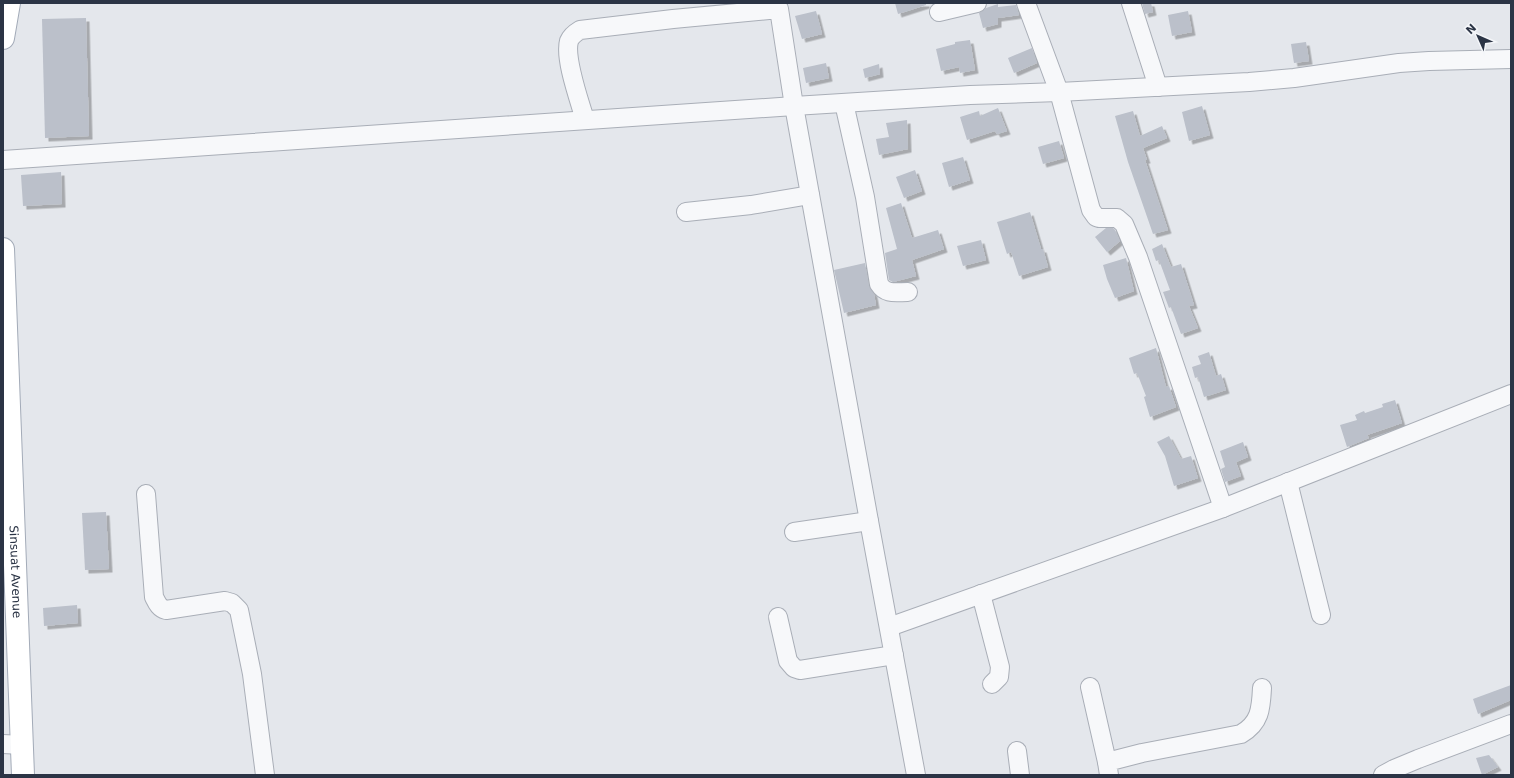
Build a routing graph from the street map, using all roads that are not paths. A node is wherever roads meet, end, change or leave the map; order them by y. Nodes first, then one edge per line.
1 (9, 3) edge
2 (977, 3) edge
3 (1026, 3) edge
4 (1131, 3) edge
5 (779, 6) edge
6 (939, 12) dead end
7 (3, 34) edge
8 (1511, 58) edge
9 (1158, 87) junction
10 (1059, 92) junction
11 (844, 103) junction
12 (794, 106) junction
13 (585, 120) junction
14 (3, 160) edge
15 (810, 195) junction
16 (686, 212) dead end
17 (3, 249) edge
18 (908, 292) dead end
19 (1511, 394) edge
20 (1288, 482) junction
21 (146, 494) dead end
22 (1223, 508) junction
23 (869, 521) junction
24 (794, 532) dead end
25 (981, 594) junction
26 (1321, 616) dead end
27 (778, 617) dead end
28 (889, 627) junction
29 (894, 655) junction
30 (992, 684) dead end
31 (1090, 687) dead end
32 (1262, 688) dead end
33 (1511, 724) edge
34 (12, 744) edge
35 (1017, 751) dead end
36 (1108, 768) edge
37 (23, 775) edge
38 (265, 775) edge
39 (916, 775) edge
40 (1020, 775) edge
41 (1383, 775) edge

1 - 7 main road
2 - 6 street
3 - 10 street
4 - 9 street
5 - 12 street
5 - 13 street
8 - 9 street
9 - 10 street
10 - 11 street
10 - 22 street
11 - 12 street
11 - 18 street
12 - 13 street
12 - 15 street
13 - 14 street
15 - 16 street
15 - 23 street
17 - 34 main road, Sinsuat Avenue
19 - 20 street
20 - 22 street
20 - 26 street
21 - 38 street
22 - 25 street
23 - 24 street
23 - 28 street
25 - 28 street
25 - 30 street
27 - 29 street
28 - 29 street
29 - 39 street
31 - 36 street
32 - 36 street
33 - 41 street
34 - 37 main road, Sinsuat Avenue
35 - 40 street

